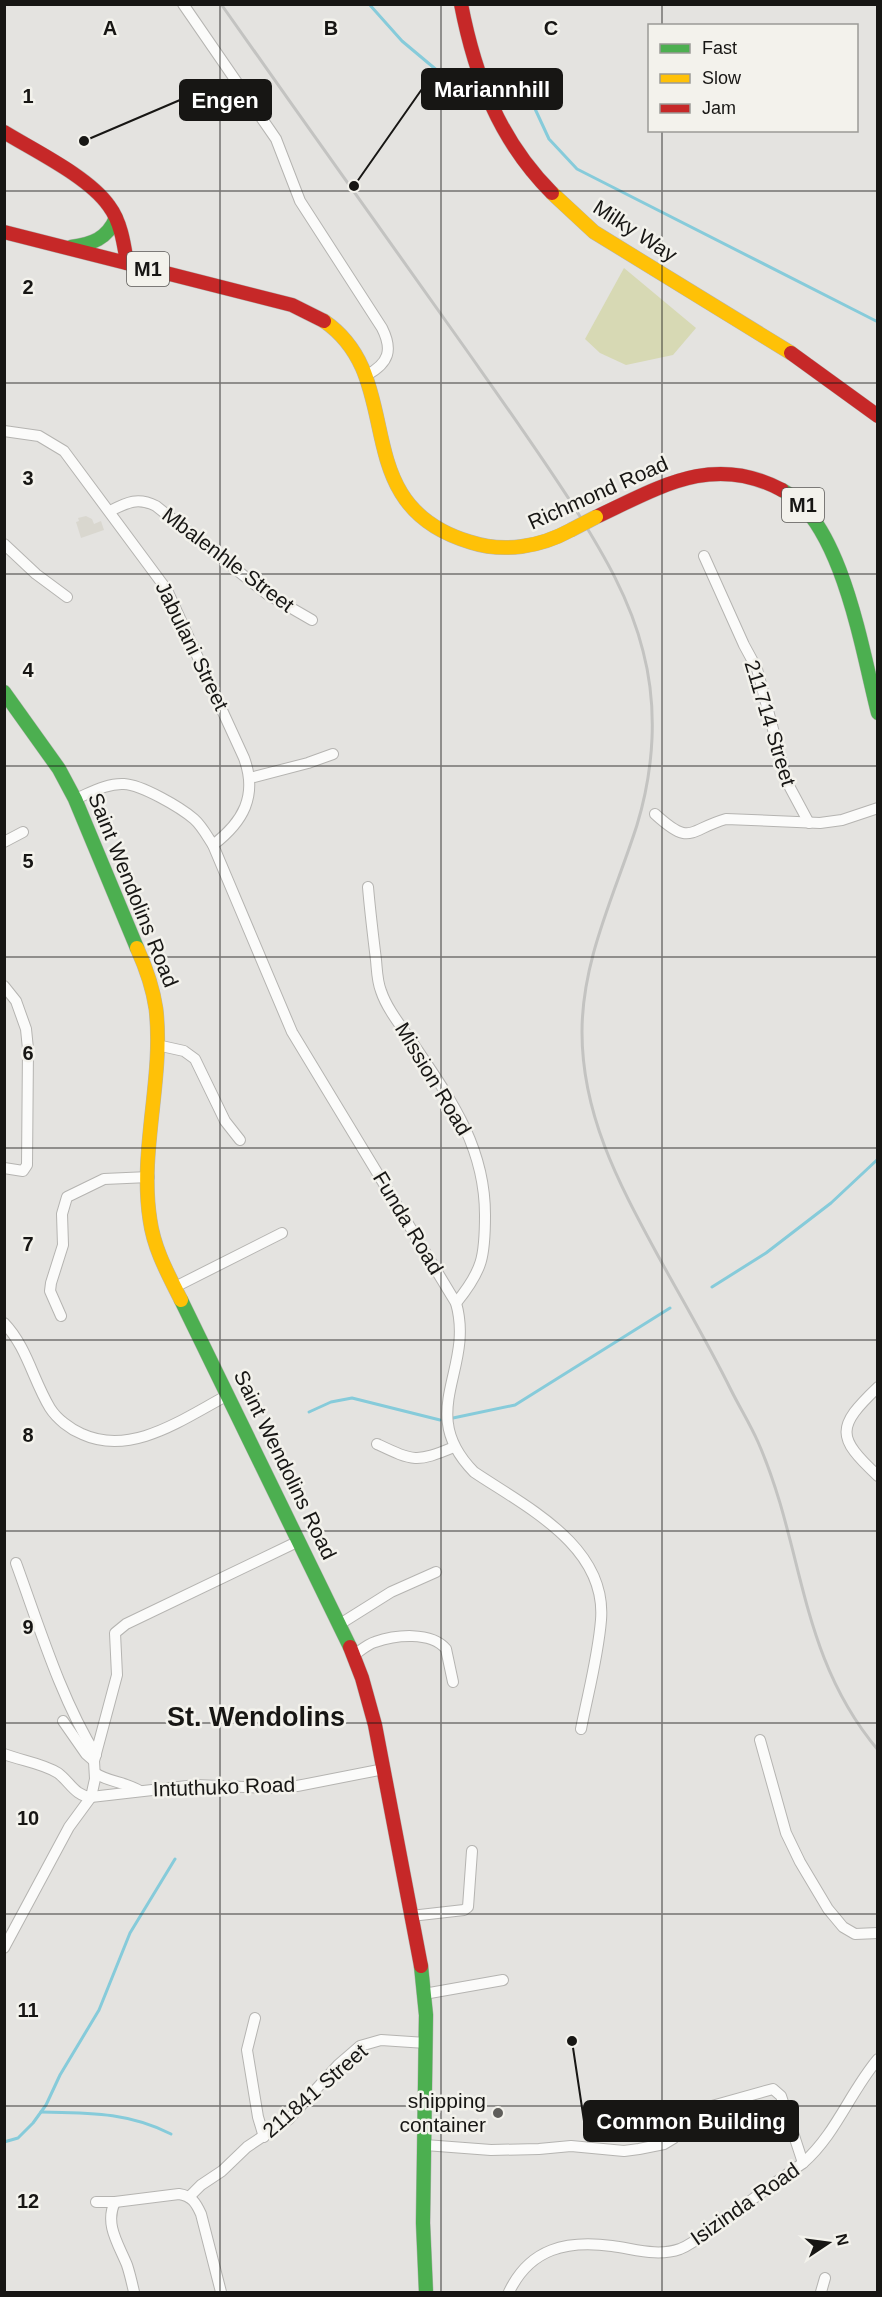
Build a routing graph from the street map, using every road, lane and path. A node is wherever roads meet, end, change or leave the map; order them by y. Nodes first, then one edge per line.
1 (183, 4) edge
2 (461, 4) edge
3 (4, 132) edge
4 (116, 218) junction
5 (4, 232) edge
6 (66, 248) junction
7 (127, 263) junction
8 (367, 375) junction
9 (878, 416) edge
10 (4, 431) edge
11 (110, 511) junction
12 (4, 544) edge
13 (704, 556) dead end
14 (67, 597) dead end
15 (312, 620) dead end
16 (4, 692) edge
17 (878, 713) edge
18 (333, 754) dead end
19 (250, 778) junction
20 (75, 799) junction
21 (878, 808) edge
22 (655, 814) dead end
23 (809, 823) junction
24 (23, 832) dead end
25 (4, 842) edge
26 (213, 845) junction
27 (368, 887) dead end
28 (4, 986) edge
29 (157, 1046) junction
30 (240, 1140) dead end
31 (4, 1168) edge
32 (149, 1177) junction
33 (282, 1233) dead end
34 (175, 1287) junction
35 (456, 1303) junction
36 (61, 1316) dead end
37 (6, 1324) edge
38 (878, 1388) edge
39 (228, 1395) junction
40 (377, 1444) dead end
41 (454, 1447) junction
42 (878, 1476) edge
43 (299, 1541) junction
44 (16, 1563) dead end
45 (435, 1572) dead end
46 (340, 1624) junction
47 (354, 1654) junction
48 (453, 1683) dead end
49 (63, 1721) dead end
50 (581, 1729) dead end
51 (760, 1740) dead end
52 (4, 1754) edge
53 (95, 1763) junction
54 (384, 1769) junction
55 (140, 1791) junction
56 (91, 1797) junction
57 (472, 1851) dead end
58 (411, 1916) junction
59 (878, 1933) edge
60 (4, 1948) edge
61 (503, 1980) dead end
62 (424, 1994) junction
63 (255, 2018) dead end
64 (426, 2043) junction
65 (878, 2059) edge
66 (264, 2137) junction
67 (425, 2145) junction
68 (803, 2163) junction
69 (189, 2197) junction
70 (96, 2202) dead end
71 (115, 2202) junction
72 (825, 2278) dead end
73 (134, 2292) edge
74 (221, 2292) edge
75 (426, 2292) edge
76 (509, 2292) edge
77 (821, 2292) edge

1 - 8 street
2 - 9 main road, Milky Way
3 - 4 main road
4 - 6 main road
4 - 7 main road
5 - 6 main road, Richmond Road / M1
6 - 7 main road, Richmond Road / M1
7 - 8 main road, Richmond Road / M1
8 - 17 main road, Richmond Road / M1, bridge
10 - 11 street, Jabulani Street
11 - 15 street, Mbalenhle Street
11 - 19 street, Jabulani Street
12 - 14 street
13 - 23 street, 211714 Street
16 - 20 main road, Saint Wendolins Road
18 - 19 street
19 - 26 street, Jabulani Street
20 - 26 street, Funda Road
20 - 29 main road, Saint Wendolins Road
21 - 23 street
22 - 23 street
24 - 25 street
26 - 35 street, Funda Road
27 - 35 street, Mission Road
28 - 31 street
29 - 30 street
29 - 32 main road, Saint Wendolins Road
32 - 34 main road, Saint Wendolins Road
32 - 36 street
33 - 34 street
34 - 39 main road, Saint Wendolins Road
35 - 41 street, Funda Road
37 - 39 street
38 - 42 street
39 - 43 main road, Saint Wendolins Road
40 - 41 street
41 - 50 street, Funda Road
43 - 46 main road, Saint Wendolins Road
43 - 53 street
44 - 53 street
45 - 46 street
46 - 47 main road, Saint Wendolins Road
47 - 48 street
47 - 54 main road, Saint Wendolins Road
49 - 53 street
51 - 59 street
52 - 56 street
53 - 55 street
53 - 56 street
54 - 55 street, Intuthuko Road
54 - 58 main road, Saint Wendolins Road
55 - 56 street, Intuthuko Road
56 - 60 street
57 - 58 street
58 - 62 main road, Saint Wendolins Road
61 - 62 street
62 - 64 main road, Saint Wendolins Road
63 - 66 street
64 - 66 street, 211841 Street
64 - 67 main road, Saint Wendolins Road
65 - 68 street, Isizinda Road
66 - 69 street, 211841 Street
67 - 68 street
67 - 75 main road, Saint Wendolins Road
68 - 76 street, Isizinda Road
69 - 71 street
69 - 74 street
70 - 71 street
71 - 73 street
72 - 77 street

